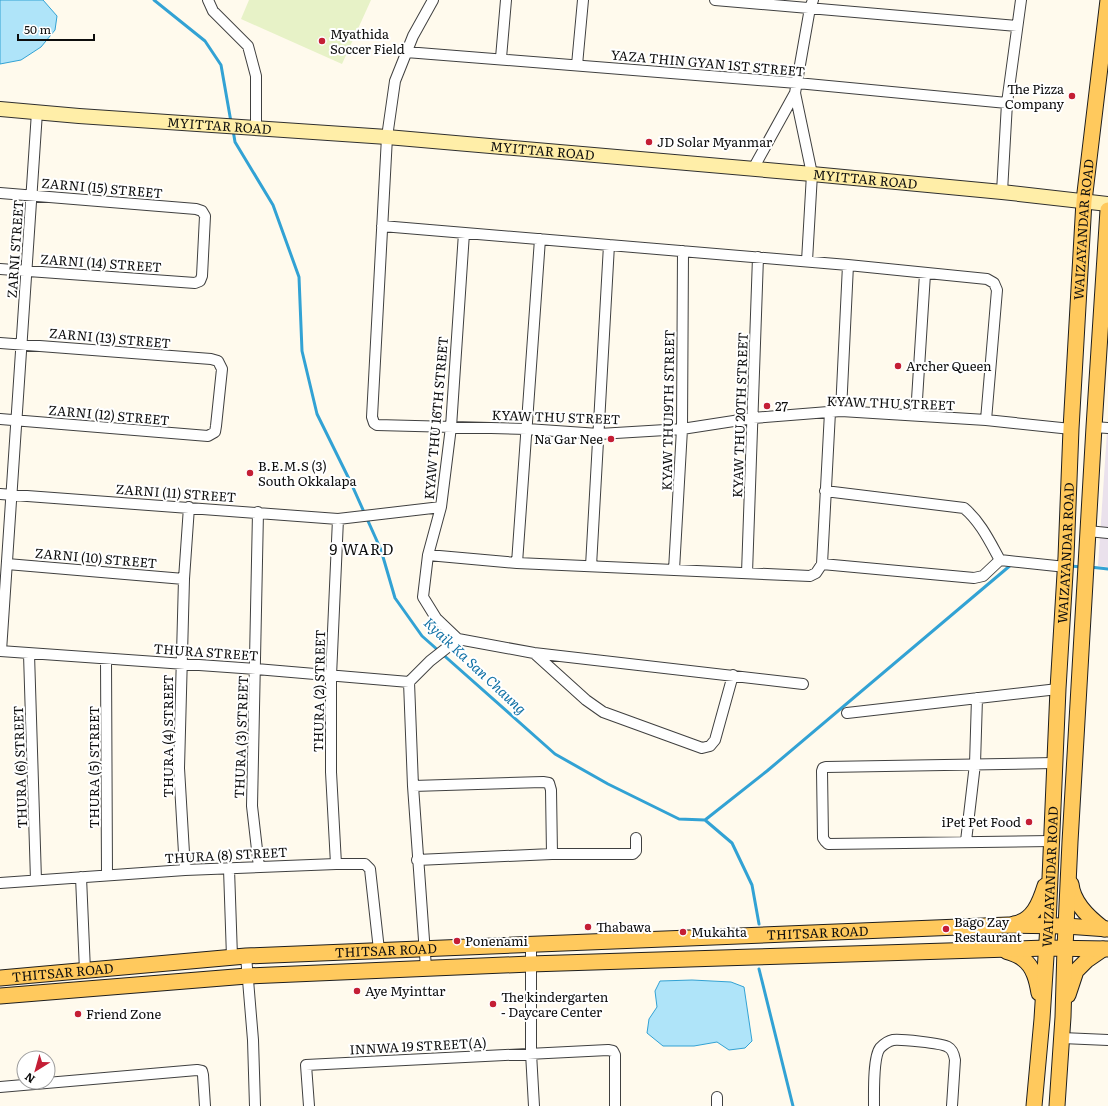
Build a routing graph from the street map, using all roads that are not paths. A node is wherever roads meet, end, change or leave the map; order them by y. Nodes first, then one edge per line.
1 (208, 0) edge
2 (433, 0) edge
3 (506, 0) edge
4 (583, 0) edge
5 (714, 0) edge
6 (1021, 0) edge
7 (1108, 0) edge
8 (812, 4) edge
9 (1017, 26) junction
10 (406, 52) junction
11 (501, 58) junction
12 (577, 65) junction
13 (796, 88) junction
14 (1007, 103) junction
15 (0, 109) edge
16 (37, 112) junction
17 (256, 128) junction
18 (387, 137) junction
19 (753, 169) junction
20 (812, 174) junction
21 (1002, 192) junction
22 (0, 193) edge
23 (32, 196) junction
24 (1084, 201) junction
25 (1108, 204) edge
26 (1108, 210) edge
27 (382, 226) junction
28 (464, 232) junction
29 (540, 239) junction
30 (609, 245) junction
31 (683, 251) junction
32 (758, 257) junction
33 (807, 261) junction
34 (848, 265) junction
35 (0, 269) edge
36 (26, 271) junction
37 (925, 274) junction
38 (200, 281) joint
39 (0, 343) edge
40 (22, 344) junction
41 (841, 411) junction
42 (830, 412) junction
43 (916, 415) junction
44 (753, 418) junction
45 (0, 419) edge
46 (16, 420) junction
47 (986, 420) junction
48 (451, 427) junction
49 (1101, 427) edge
50 (527, 429) junction
51 (682, 429) junction
52 (1071, 429) junction
53 (215, 432) joint
54 (599, 434) junction
55 (825, 491) junction
56 (0, 494) edge
57 (11, 494) junction
58 (189, 507) junction
59 (441, 507) junction
60 (258, 512) junction
61 (338, 519) junction
62 (1088, 531) junction
63 (1108, 533) edge
64 (428, 556) junction
65 (1000, 560) junction
66 (517, 563) junction
67 (822, 564) junction
68 (591, 566) junction
69 (1066, 567) junction
70 (4, 568) edge
71 (674, 570) junction
72 (747, 573) junction
73 (184, 579) junction
74 (458, 639) junction
75 (1060, 649) junction
76 (0, 651) edge
77 (1081, 651) junction
78 (534, 653) junction
79 (30, 654) junction
80 (106, 659) junction
81 (181, 664) junction
82 (256, 669) junction
83 (733, 675) junction
84 (331, 676) junction
85 (409, 682) junction
86 (803, 684) dead end
87 (1058, 689) junction
88 (977, 698) junction
89 (847, 713) dead end
90 (1054, 763) junction
91 (975, 764) junction
92 (413, 786) junction
93 (636, 838) dead end
94 (966, 841) junction
95 (1051, 841) junction
96 (552, 854) junction
97 (417, 860) junction
98 (336, 864) junction
99 (260, 867) junction
100 (1050, 868) junction
101 (1069, 868) junction
102 (229, 869) junction
103 (185, 870) junction
104 (108, 875) junction
105 (81, 877) junction
106 (36, 880) junction
107 (0, 883) edge
108 (1008, 925) junction
109 (1048, 925) junction
110 (1066, 926) junction
111 (1106, 929) edge
112 (531, 945) junction
113 (423, 948) junction
114 (1046, 948) junction
115 (1064, 948) junction
116 (1106, 949) edge
117 (379, 950) junction
118 (1003, 950) junction
119 (239, 956) junction
120 (530, 964) junction
121 (426, 968) junction
122 (85, 971) junction
123 (247, 976) junction
124 (0, 978) edge
125 (0, 996) edge
126 (1063, 1017) junction
127 (1042, 1019) junction
128 (1062, 1038) junction
129 (1108, 1040) edge
130 (531, 1053) junction
131 (0, 1087) edge
132 (205, 1106) edge
133 (255, 1106) edge
134 (309, 1106) edge
135 (534, 1106) edge
136 (615, 1106) edge
137 (874, 1106) edge
138 (952, 1106) edge
139 (1034, 1106) edge
140 (1057, 1106) edge

1 - 17 street
2 - 10 street, KYAW THU STREET
3 - 11 street
4 - 12 street
5 - 8 street
6 - 9 street
7 - 24 main road, WAIZAYANDAR ROAD
8 - 9 street
8 - 13 street
9 - 14 street
10 - 11 street, YAZA THIN GYAN 1ST STREET
10 - 18 street, KYAW THU STREET
11 - 12 street, YAZA THIN GYAN 1ST STREET
12 - 13 street, YAZA THIN GYAN 1ST STREET
13 - 14 street, YAZA THIN GYAN 1ST STREET
13 - 19 street
13 - 20 street
14 - 21 street
15 - 16 main road, MYITTAR ROAD
16 - 17 main road, MYITTAR ROAD
16 - 23 street, ZARNI STREET
17 - 18 main road, MYITTAR ROAD
18 - 19 main road, MYITTAR ROAD
18 - 27 street, KYAW THU STREET
19 - 20 main road, MYITTAR ROAD
20 - 21 main road, MYITTAR ROAD
20 - 33 street
21 - 24 main road, MYITTAR ROAD
22 - 23 street, ZARNI (15) STREET
23 - 36 street, ZARNI STREET
23 - 38 street, ZARNI (15) STREET
24 - 25 main road, MYITTAR ROAD
24 - 52 main road, WAIZAYANDAR ROAD
26 - 49 main road, WAIZAYANDAR ROAD
27 - 28 street
27 - 48 street, KYAW THU STREET
28 - 29 street
28 - 48 street, KYAW THU 16TH STREET
29 - 30 street
29 - 50 street
30 - 31 street
30 - 54 street
31 - 32 street
31 - 51 street, KYAW THU19TH STREET
32 - 33 street
32 - 44 street, KYAW THU 20TH STREET
33 - 34 street
34 - 37 street
34 - 41 street
35 - 36 street, ZARNI (14) STREET
36 - 38 street, ZARNI (14) STREET
36 - 40 street, ZARNI STREET
37 - 43 street
37 - 47 street
39 - 40 street, ZARNI (13) STREET
40 - 46 street, ZARNI STREET
40 - 53 street, ZARNI (13) STREET
41 - 42 street, KYAW THU STREET
41 - 43 street, KYAW THU STREET
42 - 44 street, KYAW THU STREET
42 - 55 street
43 - 47 street, KYAW THU STREET
44 - 51 street, KYAW THU STREET
44 - 72 street, KYAW THU 20TH STREET
45 - 46 street, ZARNI (12) STREET
46 - 53 street, ZARNI (12) STREET
46 - 57 street, ZARNI STREET
47 - 52 street, KYAW THU STREET
48 - 50 street, KYAW THU STREET
48 - 59 street, KYAW THU 16TH STREET
49 - 62 main road, WAIZAYANDAR ROAD
50 - 54 street, KYAW THU STREET
50 - 66 street
51 - 54 street, KYAW THU STREET
51 - 71 street, KYAW THU19TH STREET
52 - 69 main road, WAIZAYANDAR ROAD
54 - 68 street
55 - 65 street
55 - 67 street
56 - 57 street, ZARNI (11) STREET
57 - 58 street, ZARNI (11) STREET
57 - 70 street, ZARNI STREET
58 - 60 street, ZARNI (11) STREET
58 - 73 street, THURA (4) STREET
59 - 61 street, ZARNI (11) STREET
59 - 64 street, KYAW THU 16TH STREET
60 - 61 street, ZARNI (11) STREET
60 - 82 street, THURA (3) STREET
61 - 84 street, THURA (2) STREET
62 - 63 street
62 - 77 main road, WAIZAYANDAR ROAD
64 - 66 street
64 - 74 street, KYAW THU 16TH STREET
65 - 67 street
65 - 69 street
66 - 68 street
67 - 72 street
68 - 71 street
69 - 75 main road, WAIZAYANDAR ROAD
70 - 73 street, ZARNI (10) STREET
70 - 76 street, ZARNI STREET
71 - 72 street
73 - 81 street, THURA (4) STREET
74 - 78 street
74 - 85 street
75 - 77 main road
75 - 87 main road, WAIZAYANDAR ROAD
76 - 79 street, THURA STREET
77 - 101 main road, WAIZAYANDAR ROAD
78 - 83 street
78 - 83 street
79 - 80 street, THURA STREET
79 - 106 street, THURA (6) STREET
80 - 81 street, THURA STREET
80 - 104 street, THURA (5) STREET
81 - 82 street, THURA STREET
81 - 103 street, THURA (4) STREET
82 - 84 street, THURA STREET
82 - 99 street, THURA (3) STREET
83 - 86 street
84 - 85 street, THURA STREET
84 - 98 street, THURA (2) STREET
85 - 92 street
87 - 88 street
87 - 90 main road, WAIZAYANDAR ROAD
88 - 89 street
88 - 91 street
90 - 91 street
90 - 95 main road, WAIZAYANDAR ROAD
91 - 94 street
91 - 94 street
92 - 96 street
92 - 97 street
93 - 96 street
94 - 95 street
95 - 100 main road, WAIZAYANDAR ROAD
96 - 97 street
97 - 113 street
98 - 99 street, THURA (8) STREET
98 - 117 street, THURA (8) STREET
99 - 102 street, THURA (8) STREET
100 - 108 main road
100 - 109 main road, WAIZAYANDAR ROAD
101 - 110 main road, WAIZAYANDAR ROAD
101 - 111 main road
102 - 103 street, THURA (8) STREET
102 - 119 street
103 - 104 street, THURA (8) STREET
104 - 105 street, THURA (8) STREET
105 - 106 street, THURA (8) STREET
105 - 122 street
106 - 107 street, THURA (8) STREET
108 - 109 main road, THITSAR ROAD
108 - 112 main road, THITSAR ROAD
109 - 110 main road, THITSAR ROAD
109 - 114 main road, WAIZAYANDAR ROAD
110 - 111 main road, THITSAR ROAD
110 - 115 main road, WAIZAYANDAR ROAD
112 - 113 main road, THITSAR ROAD
112 - 120 street
113 - 117 main road, THITSAR ROAD
113 - 121 street
114 - 115 main road, THITSAR ROAD
114 - 118 main road, THITSAR ROAD
114 - 127 main road, WAIZAYANDAR ROAD
115 - 116 main road, THITSAR ROAD
115 - 126 main road, WAIZAYANDAR ROAD
116 - 126 main road
117 - 119 main road, THITSAR ROAD
118 - 120 main road, THITSAR ROAD
118 - 127 main road
119 - 122 main road, THITSAR ROAD
119 - 123 street
120 - 121 main road, THITSAR ROAD
120 - 130 street
121 - 123 main road, THITSAR ROAD
122 - 124 main road, THITSAR ROAD
123 - 125 main road, THITSAR ROAD
123 - 133 street
126 - 128 main road, WAIZAYANDAR ROAD
127 - 139 main road, WAIZAYANDAR ROAD
128 - 129 street
128 - 140 main road, WAIZAYANDAR ROAD
130 - 134 street, INNWA 19 STREET(A)
130 - 135 street
130 - 136 street, INNWA 19 STREET(A)
131 - 132 street
137 - 138 street

